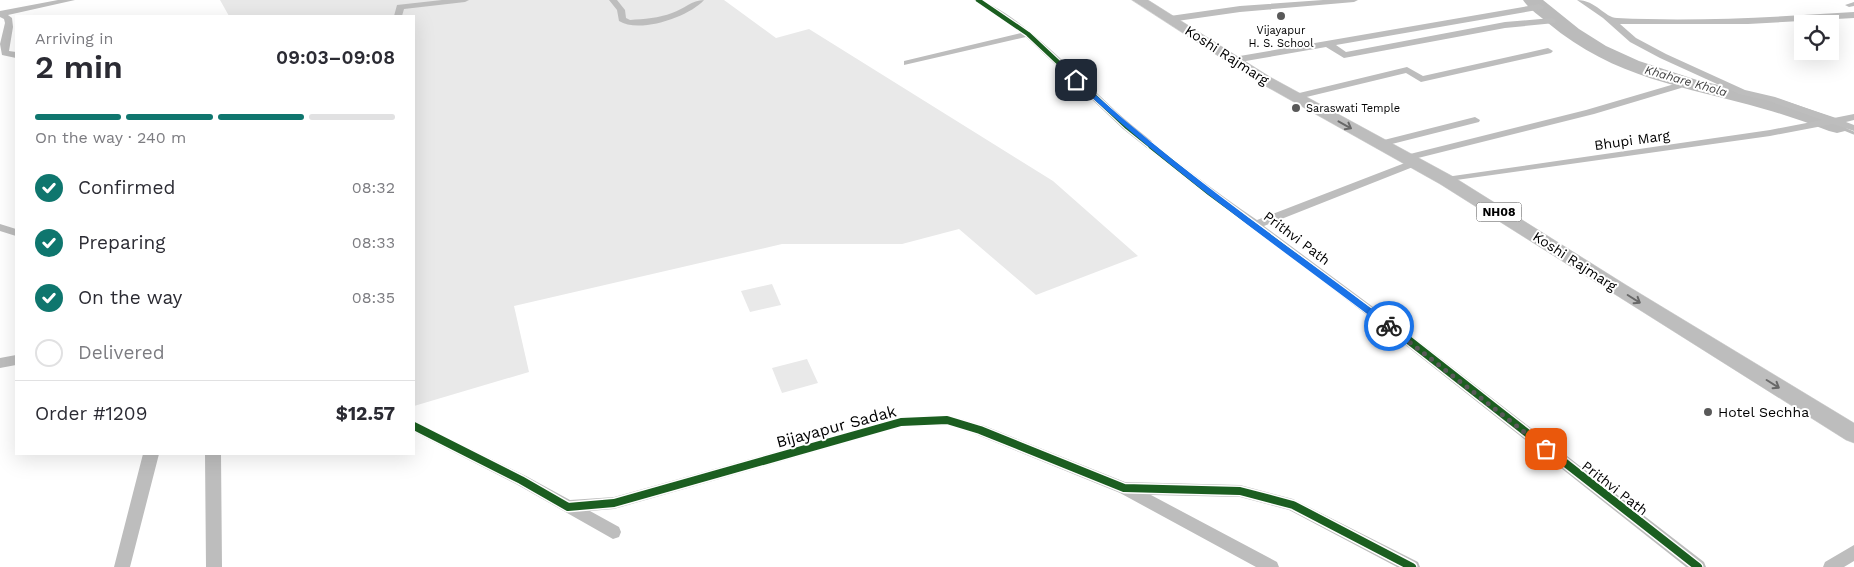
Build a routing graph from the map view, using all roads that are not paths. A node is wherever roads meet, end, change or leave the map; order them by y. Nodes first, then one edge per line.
1 (71, 0) edge
2 (465, 0) edge
3 (613, 0) edge
4 (700, 0) edge
5 (978, 0) edge
6 (1139, 0) edge
7 (1354, 0) edge
8 (1581, 0) edge
9 (55, 1) edge
10 (1854, 4) edge
11 (1540, 7) dead end
12 (1854, 9) edge
13 (0, 14) edge
14 (398, 15) edge
15 (1854, 15) edge
16 (1170, 19) junction
17 (1612, 20) junction
18 (1552, 21) dead end
19 (1028, 34) junction
20 (1327, 43) junction
21 (1548, 51) dead end
22 (15, 55) edge
23 (1234, 60) junction
24 (907, 64) dead end
25 (1678, 86) dead end
26 (1294, 97) junction
27 (1854, 117) edge
28 (1475, 120) dead end
29 (1835, 121) junction
30 (1854, 128) edge
31 (1380, 144) junction
32 (1410, 160) junction
33 (1446, 180) junction
34 (1256, 225) junction
35 (0, 227) edge
36 (15, 233) edge
37 (15, 360) edge
38 (0, 363) edge
39 (415, 427) edge
40 (1854, 434) edge
41 (151, 455) edge
42 (213, 455) edge
43 (1124, 488) junction
44 (568, 507) junction
45 (613, 532) dead end
46 (1854, 552) edge
47 (122, 567) edge
48 (214, 567) edge
49 (1271, 567) edge
50 (1412, 567) edge
51 (1698, 567) edge
52 (1831, 567) edge

1 - 9 street
2 - 14 street
3 - 4 street
5 - 19 street, Prithvi Path
6 - 16 main road, Koshi Rajmarg / NH08
7 - 16 street
8 - 17 street
9 - 13 street
10 - 12 street
11 - 20 street
13 - 22 street
15 - 17 street
16 - 23 main road, Koshi Rajmarg / NH08
17 - 29 street
18 - 20 street
19 - 24 street
19 - 34 street, Prithvi Path
20 - 23 street
21 - 26 street
23 - 26 main road, Koshi Rajmarg / NH08
25 - 32 street
26 -> 31 main road, Koshi Rajmarg / NH08
27 - 29 street, Bhupi Marg
28 - 31 street
29 - 30 street
29 - 33 street, Bhupi Marg
31 - 32 main road, Koshi Rajmarg / NH08
32 - 33 main road, Koshi Rajmarg / NH08
32 - 34 street
33 -> 40 main road, Koshi Rajmarg / NH08
34 - 51 street, Prithvi Path
35 - 36 street
37 - 38 street
39 - 44 street
41 - 47 street
42 - 48 street
43 - 44 street, Bijayapur Sadak
43 - 49 street
43 - 50 street, Bijayapur Sadak
44 - 45 street
46 - 52 street

